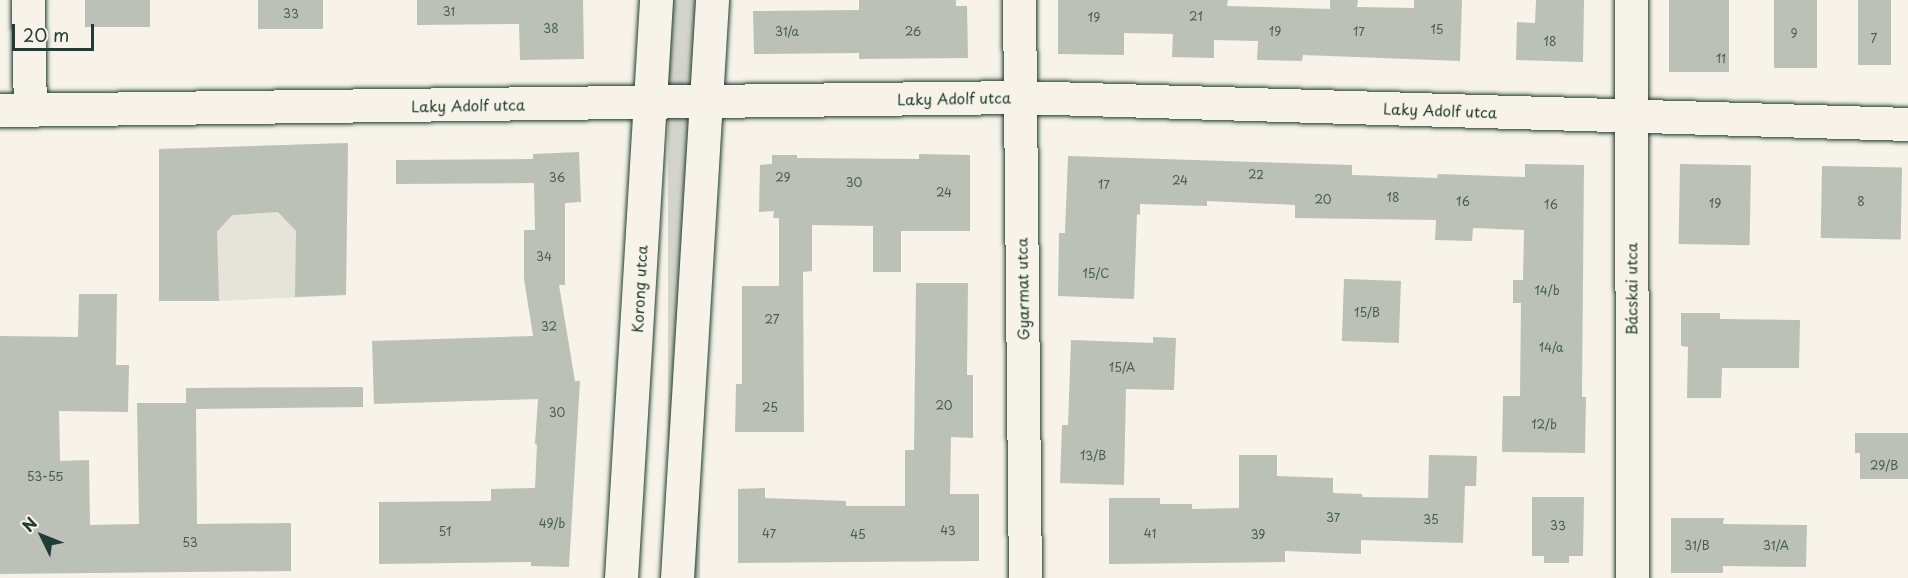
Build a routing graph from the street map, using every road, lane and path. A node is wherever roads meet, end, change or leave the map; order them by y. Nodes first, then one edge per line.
1 (28, 0) edge
2 (656, 0) edge
3 (712, 0) edge
4 (1019, 0) edge
5 (1631, 0) edge
6 (1020, 97) junction
7 (650, 102) junction
8 (705, 102) junction
9 (15, 110) edge
10 (1631, 115) junction
11 (1908, 124) edge
12 (621, 578) edge
13 (678, 578) edge
14 (1025, 578) edge
15 (1632, 578) edge

1 - 9 street
2 - 7 street, Korong utca
3 - 8 street
4 - 6 street, Gyarmat utca
5 - 10 street, Bácskai utca
6 - 8 street, Laky Adolf utca
6 - 10 street, Laky Adolf utca
6 - 14 street, Gyarmat utca
7 - 8 street, Laky Adolf utca
7 - 9 street, Laky Adolf utca
7 - 12 street, Korong utca
8 - 13 street
10 - 11 street, Laky Adolf utca
10 - 15 street, Bácskai utca

